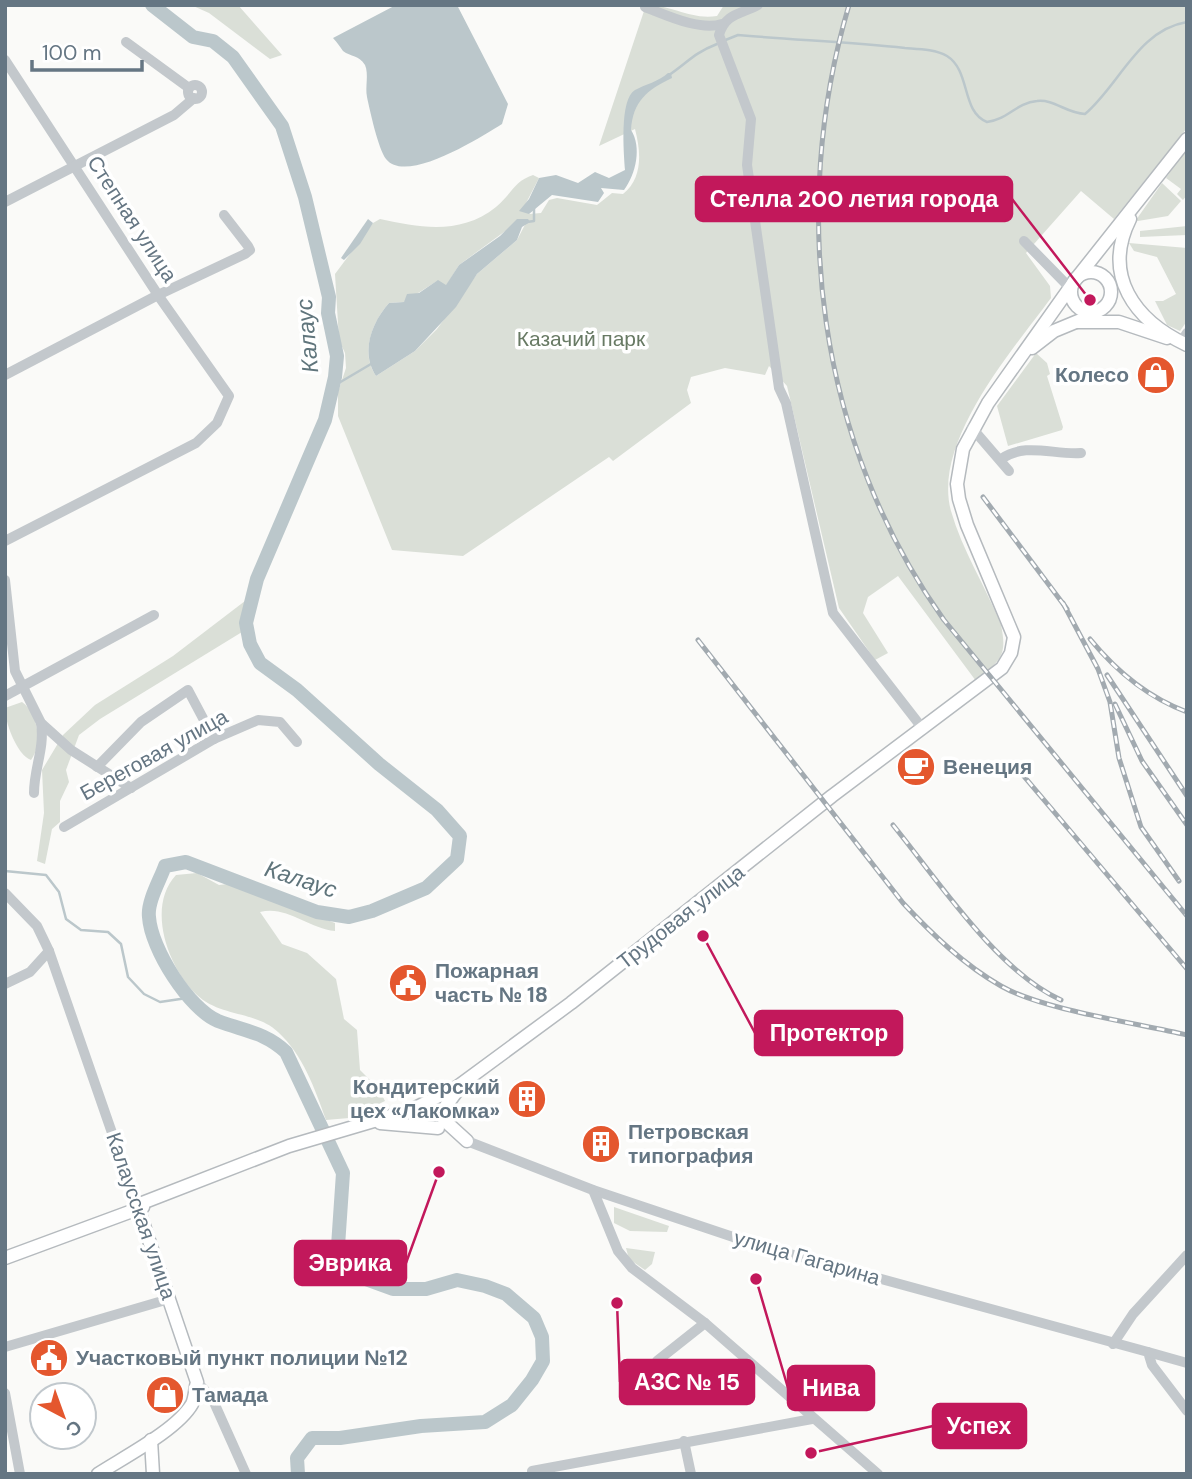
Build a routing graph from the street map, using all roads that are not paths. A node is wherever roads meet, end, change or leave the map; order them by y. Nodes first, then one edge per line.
1 (758, 5) edge
2 (645, 7) dead end
3 (722, 24) junction
4 (126, 43) dead end
5 (5, 60) edge
6 (1187, 139) edge
7 (75, 164) junction
8 (5, 202) edge
9 (1138, 202) junction
10 (224, 215) dead end
11 (1024, 241) dead end
12 (1119, 262) junction
13 (1073, 284) junction
14 (1111, 284) junction
15 (158, 295) junction
16 (1130, 299) junction
17 (1097, 311) junction
18 (1078, 322) junction
19 (1185, 340) edge
20 (1018, 359) junction
21 (5, 374) edge
22 (972, 428) junction
23 (1080, 453) dead end
24 (1002, 460) junction
25 (1009, 471) dead end
26 (5, 541) edge
27 (5, 580) edge
28 (154, 615) dead end
29 (20, 688) junction
30 (5, 696) edge
31 (41, 723) junction
32 (923, 729) junction
33 (214, 739) junction
34 (297, 742) dead end
35 (97, 767) junction
36 (131, 788) junction
37 (34, 793) dead end
38 (64, 827) dead end
39 (5, 893) edge
40 (49, 951) junction
41 (5, 984) edge
42 (462, 1083) junction
43 (411, 1110) junction
44 (355, 1124) junction
45 (438, 1128) junction
46 (467, 1141) junction
47 (593, 1190) junction
48 (138, 1206) junction
49 (1187, 1255) edge
50 (5, 1258) edge
51 (169, 1298) junction
52 (705, 1323) junction
53 (1113, 1344) junction
54 (5, 1347) edge
55 (1147, 1352) junction
56 (657, 1361) dead end
57 (1187, 1363) edge
58 (197, 1382) junction
59 (5, 1393) edge
60 (1187, 1411) edge
61 (812, 1419) junction
62 (151, 1440) junction
63 (684, 1441) junction
64 (532, 1471) dead end
65 (20, 1474) edge
66 (98, 1474) edge
67 (153, 1474) edge
68 (246, 1474) edge
69 (691, 1474) edge
70 (878, 1474) edge

1 - 3 street
2 - 3 street
3 - 32 street
4 - 7 street
5 - 7 street, Степная улица
6 - 9 main road
7 - 8 street
7 - 15 street, Степная улица
9 - 12 main road
9 - 13 main road, Трудовая улица
10 - 15 street
11 - 13 street
12 - 14 main road
12 - 16 main road
13 - 14 main road
13 - 17 main road
13 - 20 main road, Трудовая улица
14 - 16 main road
14 - 17 main road
15 - 21 street
15 - 26 street, Степная улица
16 - 19 main road
17 - 18 main road
18 - 19 main road
18 - 20 main road
20 - 22 main road, Трудовая улица
22 - 24 street
22 - 32 main road, Трудовая улица
23 - 24 street
24 - 25 street
27 - 29 street
28 - 29 street
29 - 30 street
29 - 31 street
31 - 35 street
31 - 37 street
32 - 42 main road, Трудовая улица
33 - 34 street, Береговая улица
33 - 35 street
33 - 36 street, Береговая улица
35 - 36 street
36 - 38 street, Береговая улица
39 - 40 street, Калаусская улица
40 - 41 street
40 - 48 street, Калаусская улица
42 - 43 main road, Трудовая улица
42 - 46 main road
43 - 44 main road, Трудовая улица
43 - 45 main road, улица Гагарина
44 - 45 main road
44 - 48 main road
45 - 46 main road, улица Гагарина
46 - 47 street, улица Гагарина
47 - 52 street
47 - 53 street, улица Гагарина
48 - 50 main road
48 - 51 main road, Калаусская улица
49 - 53 street
51 - 54 street
51 - 58 main road, Калаусская улица
52 - 56 street
52 - 61 street
53 - 55 street, улица Гагарина
55 - 57 street, улица Гагарина
55 - 60 street
58 - 62 main road
58 - 68 street, Калаусская улица
59 - 65 street
61 - 63 street
61 - 70 street
62 - 66 main road
62 - 67 main road
63 - 64 street
63 - 69 street

